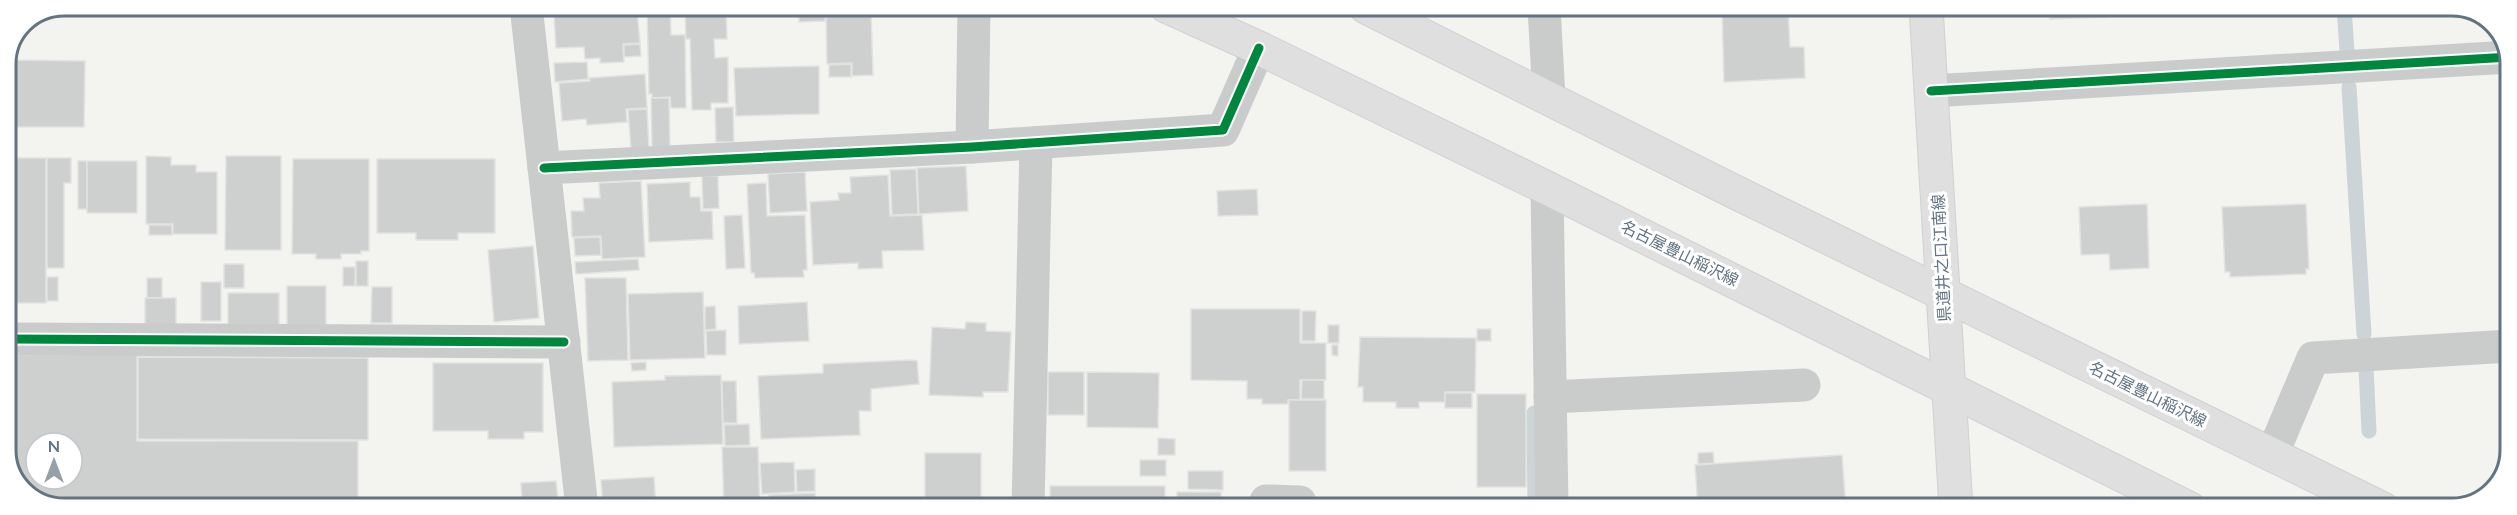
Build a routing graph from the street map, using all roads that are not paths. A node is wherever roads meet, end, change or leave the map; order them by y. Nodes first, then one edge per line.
1 (527, 16) edge
2 (974, 16) edge
3 (1188, 16) edge
4 (1384, 16) edge
5 (1544, 16) edge
6 (1927, 16) edge
7 (1259, 48) junction
8 (2500, 58) edge
9 (1931, 91) junction
10 (1549, 98) junction
11 (1036, 143) junction
12 (972, 147) junction
13 (544, 168) junction
14 (1547, 188) junction
15 (1943, 294) junction
16 (17, 339) edge
17 (564, 342) junction
18 (2500, 347) edge
19 (1804, 385) dead end
20 (1949, 387) junction
21 (1550, 397) junction
22 (2272, 454) junction
23 (581, 498) edge
24 (1028, 498) edge
25 (1552, 498) edge
26 (1955, 498) edge
27 (2168, 498) edge
28 (2361, 498) edge

1 - 13 street
2 - 12 street
3 - 7 main road, 名古屋豊山稲沢線
4 - 10 main road, 名古屋豊山稲沢線
5 - 10 street
6 - 9 main road, 県道井之口江南線
7 - 11 street
7 - 14 main road, 名古屋豊山稲沢線
8 - 9 street
9 - 15 main road, 県道井之口江南線
10 - 15 main road, 名古屋豊山稲沢線
11 - 12 street
11 - 24 street
12 - 13 street
13 - 17 street
14 - 20 main road, 名古屋豊山稲沢線
14 - 21 street
15 - 20 main road, 県道井之口江南線
15 - 22 main road, 名古屋豊山稲沢線
16 - 17 street
17 - 23 street
18 - 22 street
19 - 21 street
20 - 26 main road, 県道井之口江南線
20 - 27 main road, 名古屋豊山稲沢線
21 - 25 street
22 - 28 main road, 名古屋豊山稲沢線

